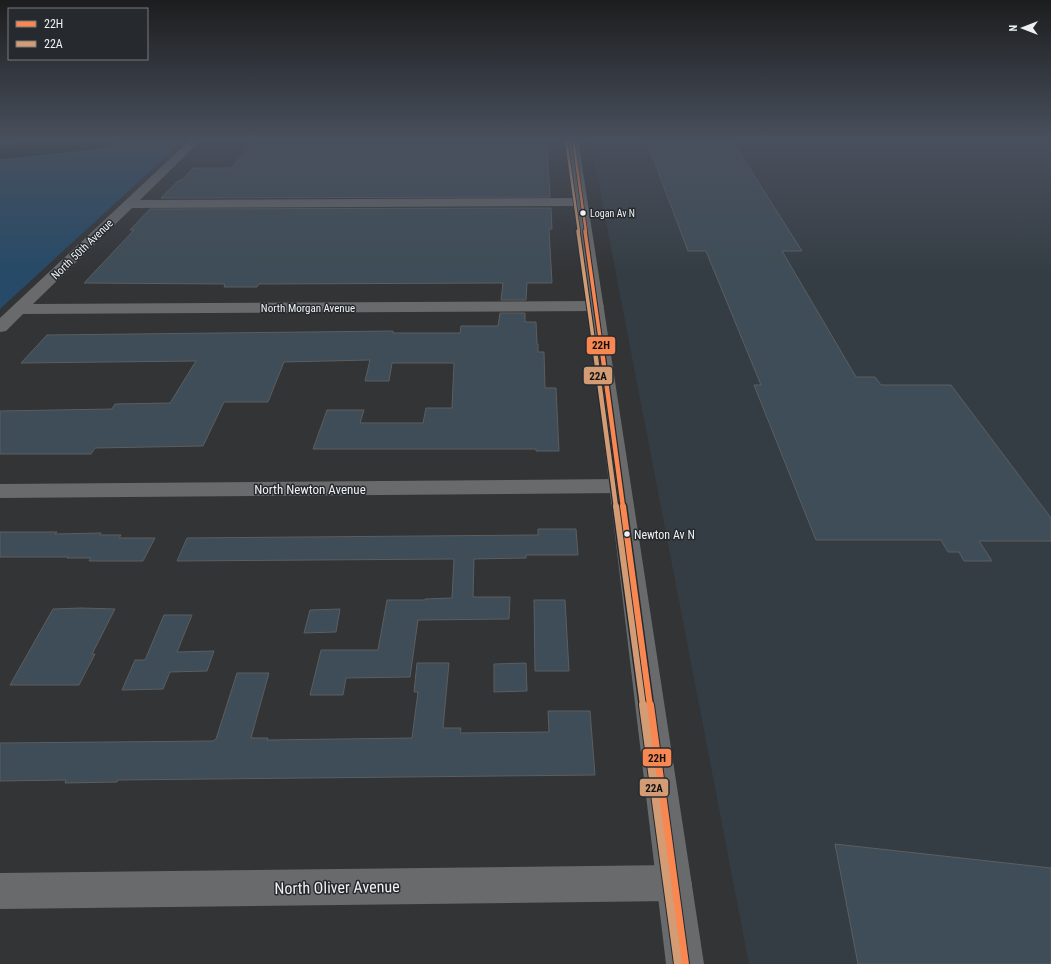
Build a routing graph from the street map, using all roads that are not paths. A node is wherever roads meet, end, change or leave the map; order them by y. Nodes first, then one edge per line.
1 (150, 184) edge
2 (579, 184) edge
3 (582, 202) junction
4 (129, 204) junction
5 (596, 306) junction
6 (20, 308) junction
7 (0, 327) edge
8 (620, 486) junction
9 (0, 491) edge
10 (674, 883) junction
11 (0, 891) edge
12 (684, 964) edge

1 - 4 street, North 50th Avenue
2 - 3 street
3 - 4 street
3 - 5 street
4 - 6 street, North 50th Avenue
5 - 6 street, North Morgan Avenue
5 - 8 street
6 - 7 street, North 50th Avenue
8 - 9 street, North Newton Avenue
8 - 10 street
10 - 11 street, North Oliver Avenue
10 - 12 street

